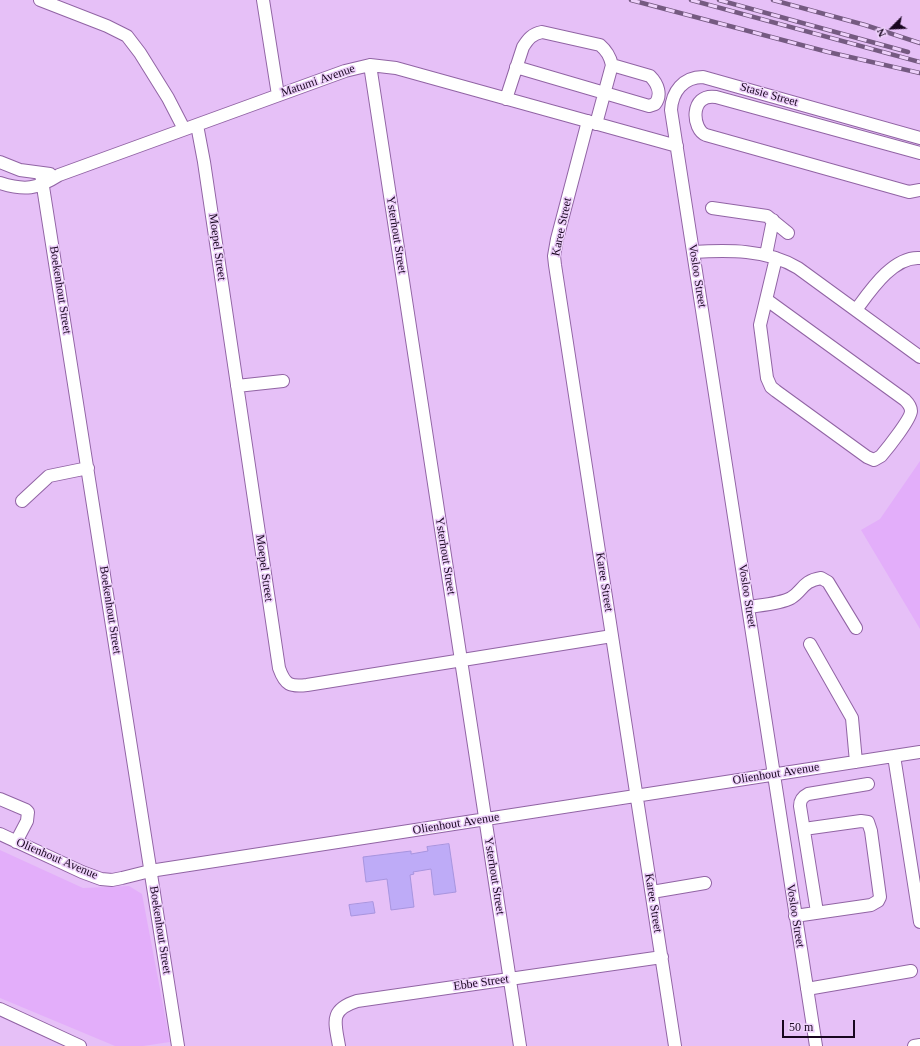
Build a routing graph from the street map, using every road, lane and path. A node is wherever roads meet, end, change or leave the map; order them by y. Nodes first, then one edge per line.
1 (40, 0) edge
2 (263, 0) edge
3 (370, 65) junction
4 (612, 65) junction
5 (516, 67) junction
6 (604, 92) junction
7 (278, 95) junction
8 (506, 98) junction
9 (592, 122) junction
10 (197, 125) junction
11 (184, 129) junction
12 (920, 138) edge
13 (677, 146) junction
14 (920, 153) edge
15 (0, 162) edge
16 (42, 179) junction
17 (0, 183) edge
18 (920, 190) edge
19 (712, 208) dead end
20 (773, 220) junction
21 (788, 234) dead end
22 (693, 252) junction
23 (771, 257) junction
24 (920, 258) edge
25 (767, 300) junction
26 (856, 310) junction
27 (920, 357) edge
28 (283, 380) dead end
29 (237, 386) junction
30 (88, 468) junction
31 (22, 501) dead end
32 (748, 607) junction
33 (856, 628) dead end
34 (612, 636) junction
35 (810, 644) dead end
36 (461, 660) junction
37 (920, 752) edge
38 (894, 756) junction
39 (856, 762) junction
40 (773, 775) junction
41 (868, 784) dead end
42 (637, 796) junction
43 (0, 799) edge
44 (486, 819) junction
45 (804, 830) junction
46 (0, 834) edge
47 (16, 842) junction
48 (150, 871) junction
49 (705, 883) dead end
50 (652, 892) junction
51 (817, 912) junction
52 (795, 916) junction
53 (920, 922) edge
54 (662, 957) junction
55 (911, 971) dead end
56 (510, 979) junction
57 (806, 989) junction
58 (0, 1010) edge
59 (920, 1045) edge
60 (80, 1046) edge
61 (178, 1046) edge
62 (339, 1046) edge
63 (520, 1046) edge
64 (675, 1046) edge
65 (816, 1046) edge
66 (914, 1046) edge

1 - 11 street
2 - 7 street
3 - 7 street, Matumi Avenue
3 - 8 street, Matumi Avenue
3 - 36 street, Ysterhout Street
4 - 5 street
4 - 6 street, Karee Street
4 - 6 street
5 - 6 street
5 - 8 street
6 - 9 street, Karee Street
7 - 10 street, Matumi Avenue
8 - 9 street, Matumi Avenue
9 - 13 street, Matumi Avenue
9 - 34 street, Karee Street
10 - 11 street, Matumi Avenue
10 - 29 street, Moepel Street
11 - 16 street, Matumi Avenue
12 - 13 street, Stasie Street
13 - 22 street, Vosloo Street
14 - 18 street
15 - 16 street, Matumi Avenue
16 - 17 street, Matumi Avenue
16 - 30 street, Boekenhout Street
19 - 20 street
20 - 21 street
20 - 23 street
22 - 23 street
22 - 32 street, Vosloo Street
23 - 25 street
23 - 26 street
24 - 26 street
25 - 25 street
26 - 27 street
28 - 29 street
29 - 36 street, Moepel Street
30 - 31 street
30 - 48 street, Boekenhout Street
32 - 33 street
32 - 40 street, Vosloo Street
34 - 36 street, Moepel Street
34 - 42 street, Karee Street
35 - 39 street
36 - 44 street, Ysterhout Street
37 - 38 street, Olienhout Avenue
38 - 39 street, Olienhout Avenue
38 - 53 street
39 - 40 street, Olienhout Avenue
40 - 42 street, Olienhout Avenue
40 - 52 street, Vosloo Street
41 - 45 street
42 - 44 street, Olienhout Avenue
42 - 50 street, Karee Street
43 - 47 street
44 - 48 street, Olienhout Avenue
44 - 56 street, Ysterhout Street
45 - 51 street
45 - 51 street
46 - 47 street, Olienhout Avenue
47 - 48 street, Olienhout Avenue
48 - 61 street, Boekenhout Street
49 - 50 street
50 - 54 street, Karee Street
51 - 52 street
52 - 57 street, Vosloo Street
54 - 56 street, Ebbe Street
54 - 64 street, Karee Street
55 - 57 street
56 - 62 street, Ebbe Street
56 - 63 street, Ysterhout Street
57 - 65 street, Vosloo Street
58 - 60 street
59 - 66 street

